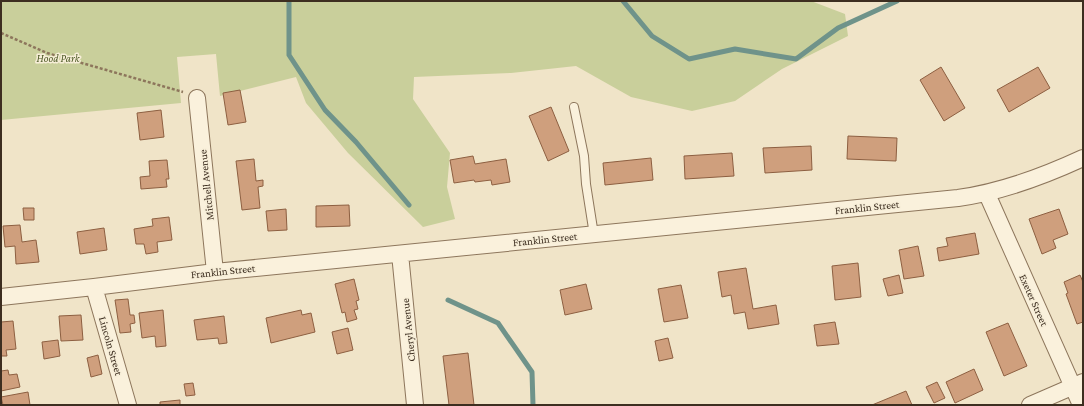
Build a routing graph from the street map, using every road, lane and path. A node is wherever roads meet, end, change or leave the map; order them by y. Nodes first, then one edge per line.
1 (1, 33) edge
2 (197, 98) joint
3 (574, 107) dead end
4 (1083, 158) edge
5 (987, 194) junction
6 (594, 235) junction
7 (400, 254) junction
8 (215, 272) junction
9 (94, 287) junction
10 (1, 297) edge
11 (1078, 384) edge
12 (128, 405) edge
13 (415, 405) edge
14 (1030, 405) edge
15 (1081, 405) edge

1 - 2 path
2 - 8 street, Mitchell Avenue
3 - 6 lane
4 - 5 street, Franklin Street
5 - 6 street, Franklin Street
5 - 11 street, Exeter Street
6 - 7 street, Franklin Street
7 - 8 street, Franklin Street
7 - 13 street, Cheryl Avenue
8 - 9 street, Franklin Street
9 - 10 street, Franklin Street
9 - 12 street, Lincoln Street
11 - 14 street
11 - 15 street, Exeter Street

